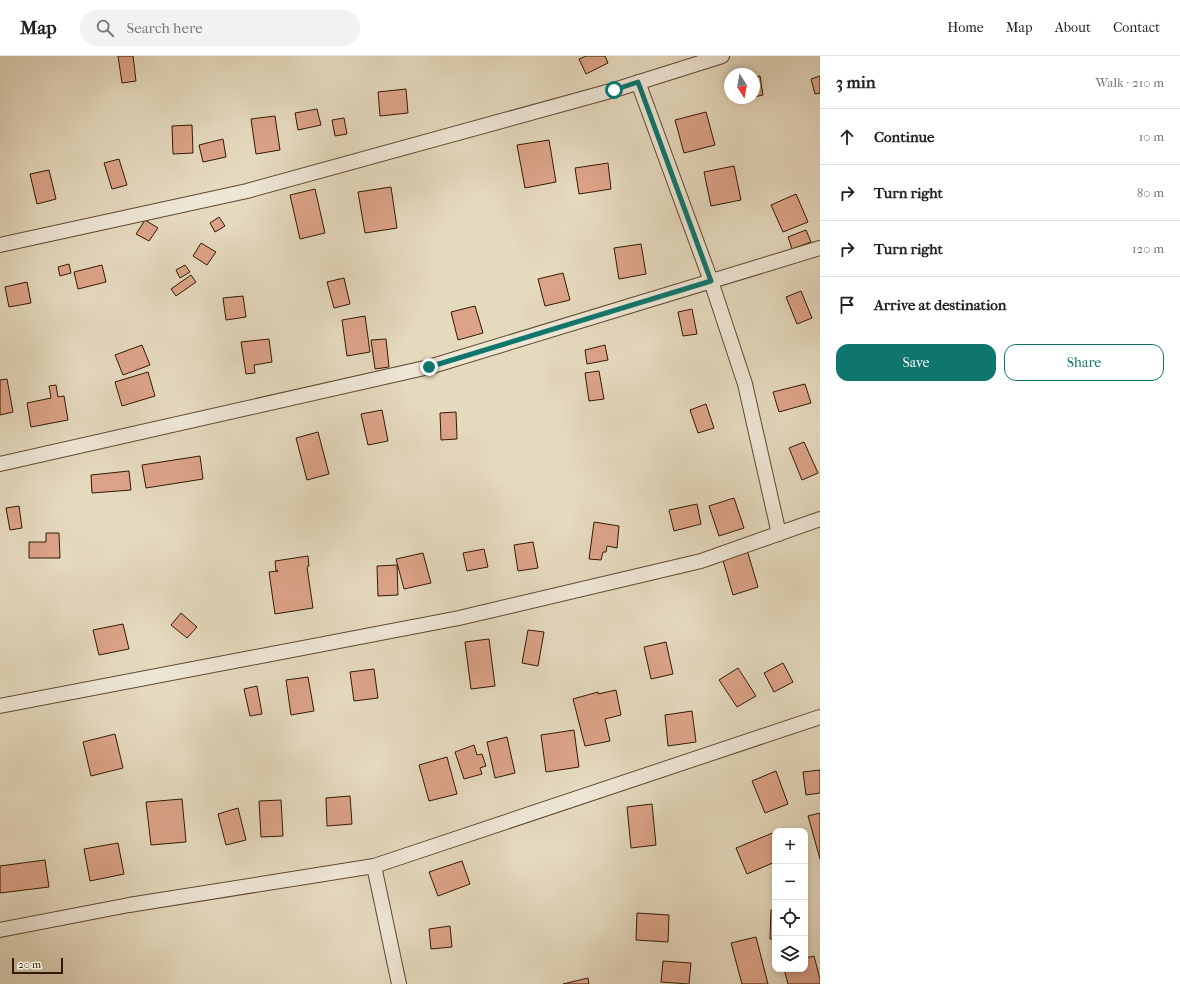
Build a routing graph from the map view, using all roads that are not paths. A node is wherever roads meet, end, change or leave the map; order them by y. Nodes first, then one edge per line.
1 (722, 56) edge
2 (638, 82) junction
3 (0, 245) edge
4 (820, 248) edge
5 (711, 281) junction
6 (0, 464) edge
7 (820, 519) edge
8 (779, 534) junction
9 (0, 706) edge
10 (820, 717) edge
11 (374, 866) junction
12 (0, 930) edge
13 (398, 984) edge

1 - 2 street
2 - 3 street
2 - 5 street
4 - 5 street
5 - 6 street
5 - 8 street
7 - 8 street
8 - 9 street
10 - 11 street
11 - 12 street
11 - 13 street

